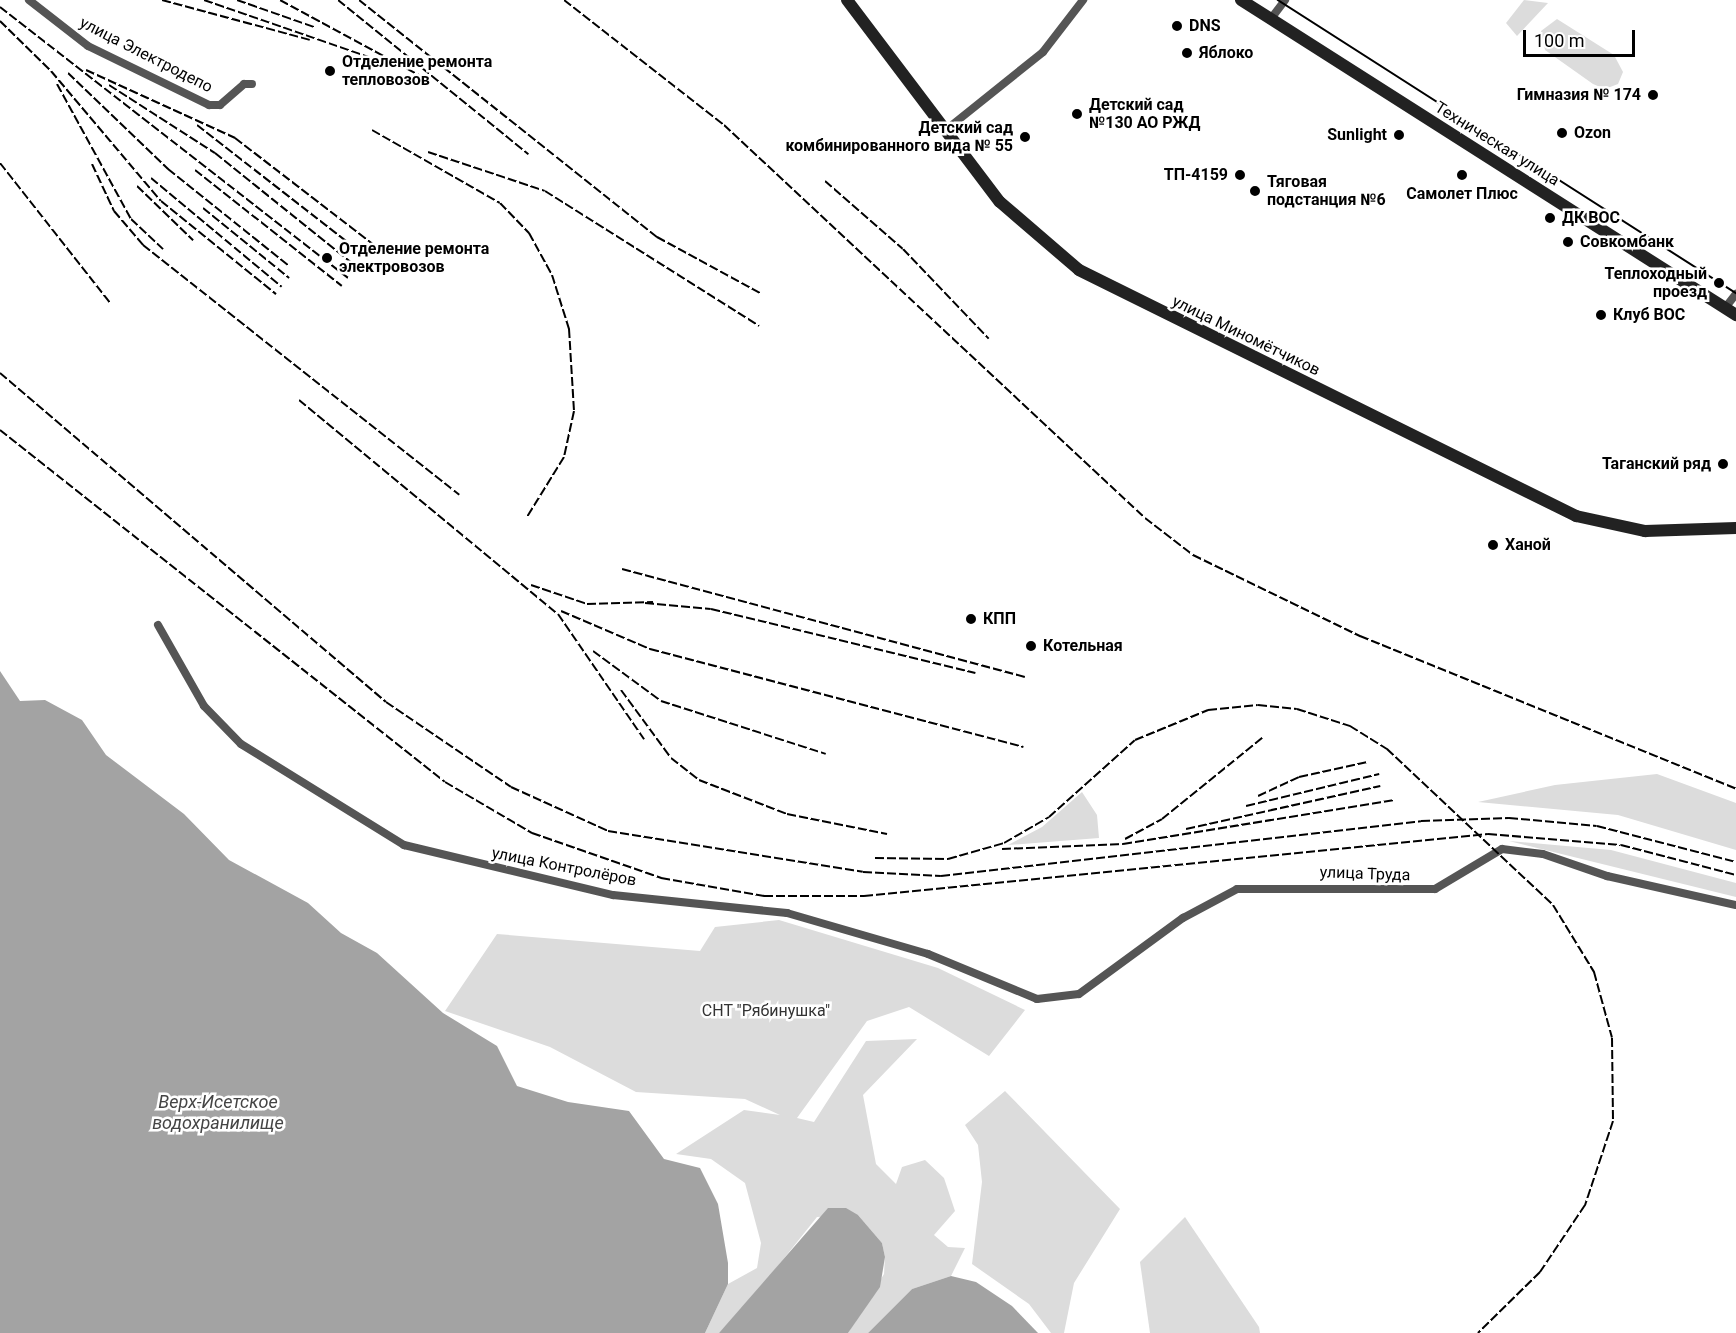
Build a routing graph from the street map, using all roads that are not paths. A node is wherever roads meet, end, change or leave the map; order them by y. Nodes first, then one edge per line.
1 (29, 0) edge
2 (847, 0) edge
3 (1083, 0) edge
4 (1241, 0) edge
5 (1285, 0) edge
6 (1270, 20) junction
7 (252, 84) dead end
8 (947, 129) junction
9 (1736, 294) edge
10 (1730, 312) edge
11 (1736, 528) edge
12 (158, 625) dead end
13 (1736, 905) edge
14 (1079, 994) joint

1 - 7 street, улица Электродепо
2 - 8 street, улица Миномётчиков
3 - 8 street
4 - 6 street, Техническая улица
5 - 6 street
6 - 10 street, Техническая улица
8 - 11 street, улица Миномётчиков
9 - 10 street
12 - 14 street, улица Контролёров
13 - 14 street, улица Труда

